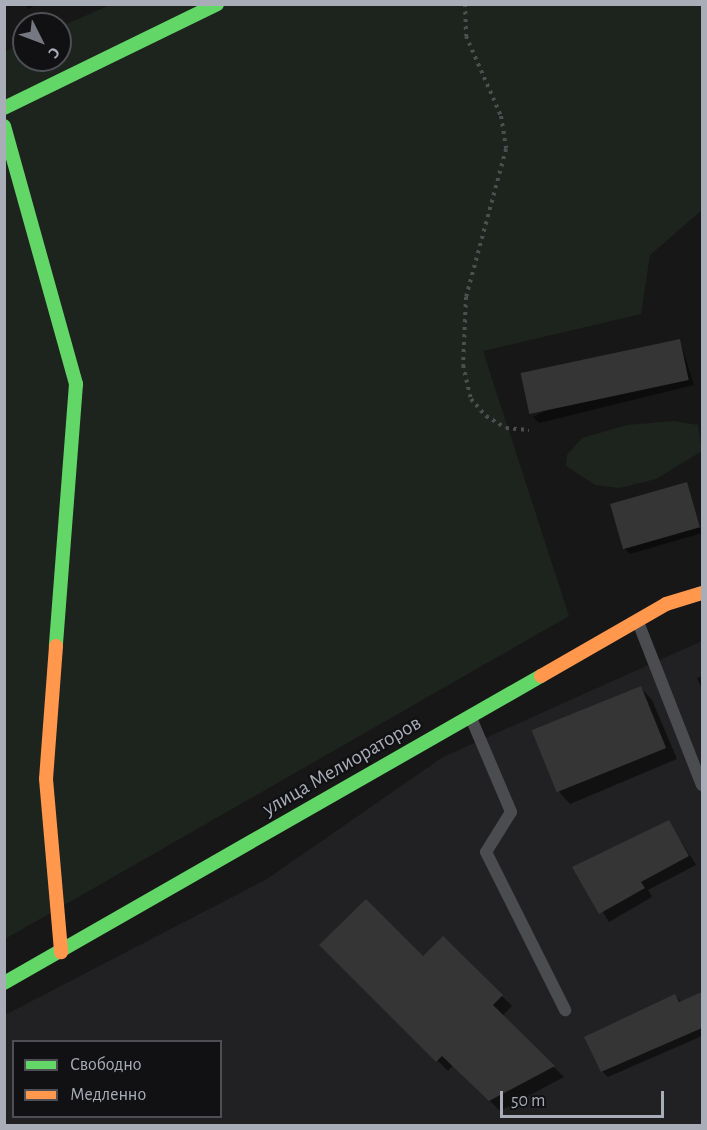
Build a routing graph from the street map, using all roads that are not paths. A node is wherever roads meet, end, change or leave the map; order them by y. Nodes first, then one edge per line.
1 (217, 4) edge
2 (4, 108) edge
3 (4, 126) edge
4 (702, 593) edge
5 (638, 621) junction
6 (471, 716) junction
7 (702, 785) edge
8 (61, 952) junction
9 (4, 983) edge
10 (565, 1010) dead end

1 - 2 street
3 - 8 street
4 - 5 street, улица Мелиораторов
5 - 6 street, улица Мелиораторов
5 - 7 lane
6 - 8 street, улица Мелиораторов
6 - 10 lane
8 - 9 street, улица Мелиораторов

